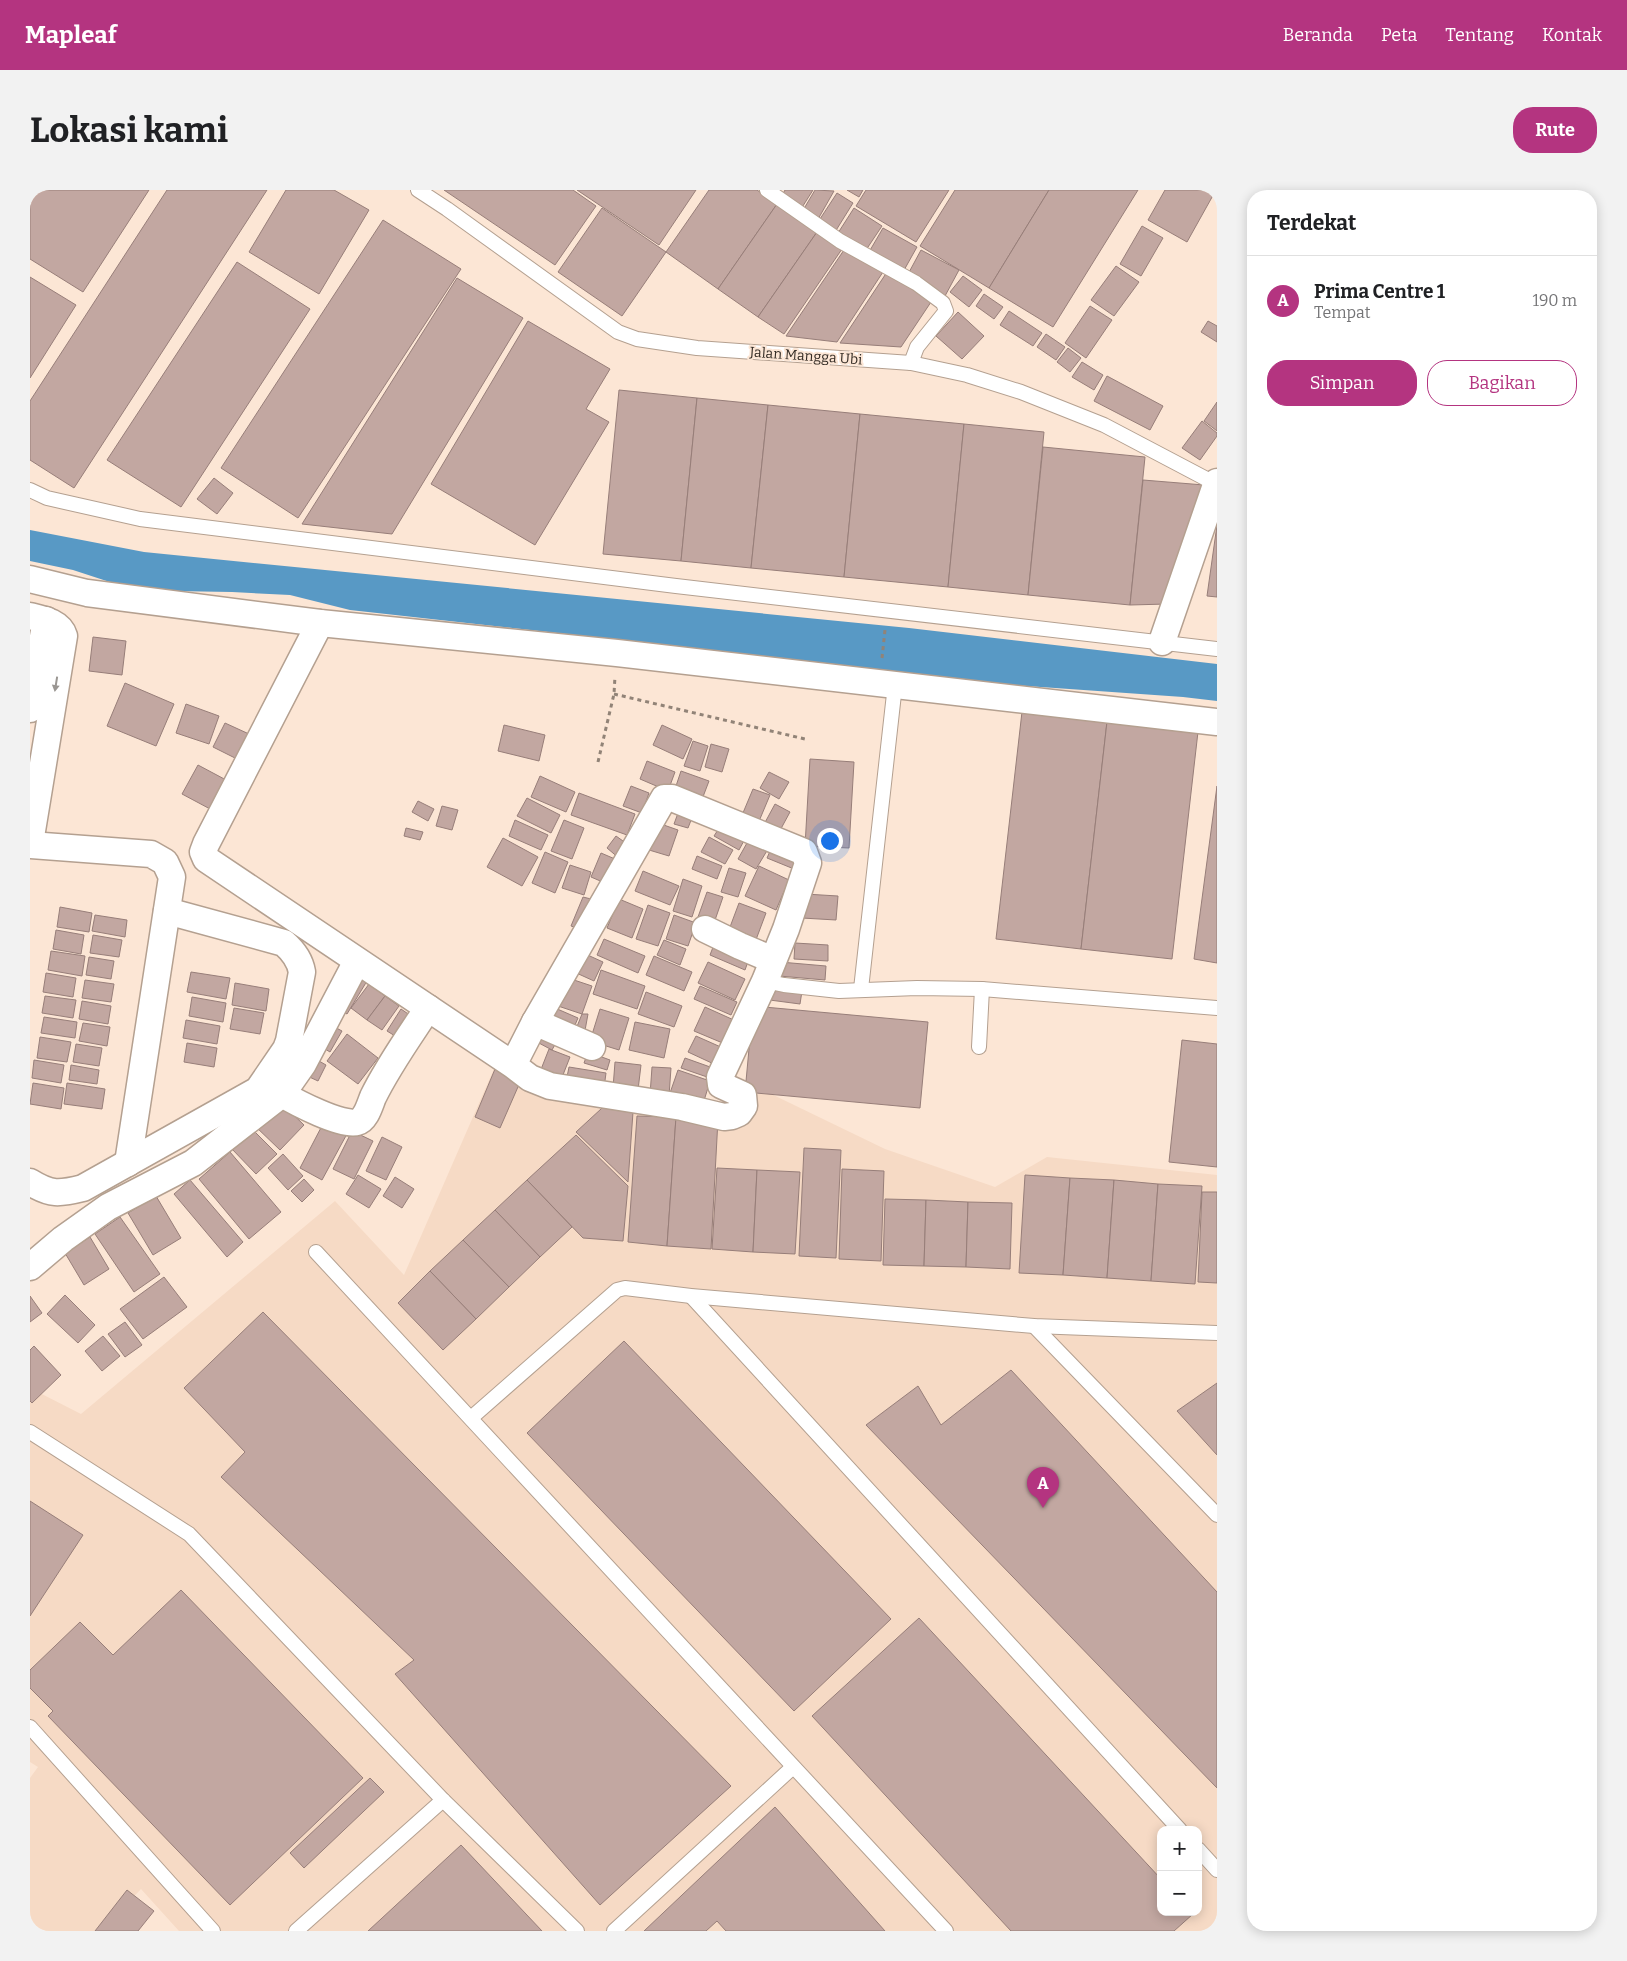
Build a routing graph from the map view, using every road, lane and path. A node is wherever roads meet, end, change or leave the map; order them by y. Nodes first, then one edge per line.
1 (418, 190) edge
2 (768, 190) edge
3 (911, 363) junction
4 (1216, 483) edge
5 (30, 490) edge
6 (30, 579) edge
7 (38, 618) edge
8 (320, 623) junction
9 (885, 624) dead end
10 (1162, 642) junction
11 (1217, 649) edge
12 (617, 653) junction
13 (882, 660) dead end
14 (895, 685) junction
15 (614, 694) junction
16 (30, 709) edge
17 (1217, 722) edge
18 (805, 739) dead end
19 (598, 762) dead end
20 (30, 844) edge
21 (167, 911) junction
22 (705, 929) dead end
23 (357, 961) junction
24 (769, 971) junction
25 (861, 989) junction
26 (982, 989) junction
27 (428, 1008) junction
28 (1217, 1008) edge
29 (535, 1022) junction
30 (592, 1047) dead end
31 (979, 1047) dead end
32 (513, 1064) junction
33 (282, 1094) junction
34 (128, 1163) junction
35 (30, 1182) edge
36 (316, 1252) dead end
37 (30, 1267) edge
38 (691, 1296) junction
39 (1034, 1326) junction
40 (1217, 1334) edge
41 (471, 1418) junction
42 (30, 1432) edge
43 (1217, 1515) edge
44 (30, 1727) edge
45 (793, 1767) junction
46 (443, 1800) junction
47 (1176, 1826) edge
48 (1202, 1853) edge
49 (1217, 1870) edge
50 (213, 1931) edge
51 (296, 1931) edge
52 (577, 1931) edge
53 (614, 1931) edge
54 (946, 1931) edge

1 - 3 lane, Jalan Mangga Ubi
2 - 3 lane
3 - 4 lane, Jalan Mangga Ubi
4 - 10 street
5 - 10 lane
6 - 8 street
7 - 16 street
7 -> 20 street
8 - 12 street
8 - 23 street
9 - 13 path
10 - 11 lane
12 - 14 street
12 - 15 path
14 - 17 street
14 - 25 lane
15 - 18 path
15 - 19 path
20 - 21 street
21 - 34 street
21 - 34 street
22 - 24 street
23 - 27 street
23 - 33 street
24 - 25 lane
24 - 29 street
24 - 32 street
25 - 26 lane
26 - 28 lane
26 - 31 lane
27 - 32 street
27 - 33 street
29 - 30 street
29 - 32 street
33 - 37 street
34 - 35 street
36 - 41 lane
38 - 39 lane
38 - 41 lane
38 - 47 lane
39 - 40 lane
39 - 43 lane
41 - 45 lane
42 - 46 lane
44 - 50 lane
45 - 53 lane
45 - 54 lane
46 - 51 lane
46 - 52 lane
48 - 49 lane

